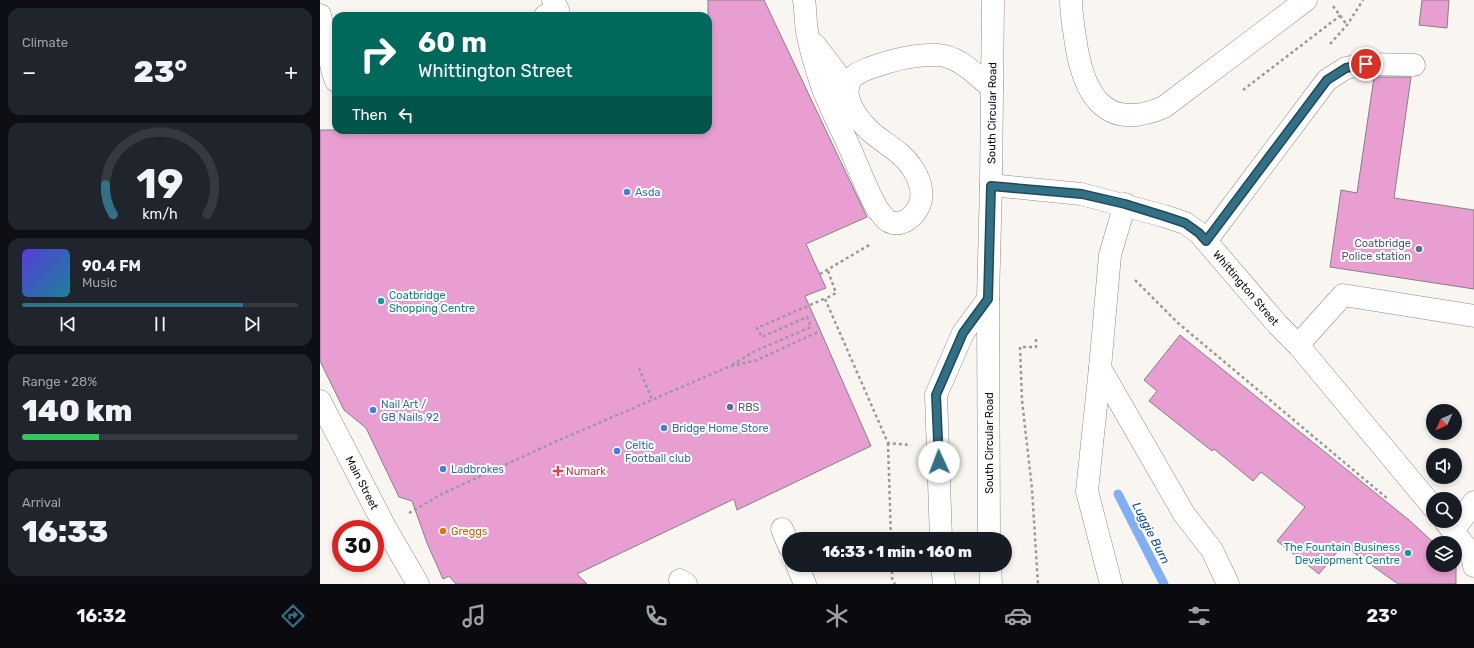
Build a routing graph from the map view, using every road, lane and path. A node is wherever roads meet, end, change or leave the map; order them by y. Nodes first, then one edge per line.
1 (553, 0) edge
2 (804, 0) edge
3 (993, 0) edge
4 (1071, 0) edge
5 (1306, 0) edge
6 (1329, 0) edge
7 (554, 12) edge
8 (320, 15) edge
9 (1341, 15) junction
10 (1347, 25) dead end
11 (808, 36) junction
12 (1414, 65) dead end
13 (332, 69) edge
14 (992, 88) junction
15 (1243, 90) dead end
16 (847, 94) junction
17 (870, 131) junction
18 (856, 162) junction
19 (991, 186) junction
20 (1125, 204) junction
21 (887, 221) junction
22 (1206, 241) junction
23 (1110, 255) junction
24 (828, 270) junction
25 (820, 274) dead end
26 (827, 298) junction
27 (988, 299) junction
28 (1474, 316) edge
29 (820, 331) dead end
30 (1036, 340) dead end
31 (1298, 345) junction
32 (728, 367) junction
33 (639, 368) dead end
34 (1100, 368) junction
35 (652, 400) junction
36 (320, 401) edge
37 (888, 443) junction
38 (938, 447) junction
39 (1426, 499) edge
40 (1392, 502) dead end
41 (1474, 502) edge
42 (1462, 514) edge
43 (385, 527) junction
44 (1451, 528) edge
45 (891, 532) edge
46 (941, 532) edge
47 (989, 532) edge
48 (1474, 566) edge
49 (800, 572) edge
50 (892, 572) edge
51 (943, 572) edge
52 (990, 572) edge
53 (418, 584) edge
54 (805, 584) edge
55 (895, 584) edge
56 (944, 584) edge
57 (991, 584) edge
58 (1038, 584) edge
59 (1111, 584) edge
60 (1228, 584) edge

1 - 7 street
2 - 11 street
3 - 14 street, South Circular Road
4 - 5 street
6 - 9 path
8 - 13 street
9 - 10 path
9 - 15 path
11 - 16 street
11 - 18 street
12 - 22 street
14 - 16 street
14 - 19 street, South Circular Road
16 - 17 street
17 - 18 street
17 - 21 street
18 - 21 street
19 - 20 street, Whittington Street
19 - 27 street, South Circular Road
20 - 22 street, Whittington Street
20 - 23 street
21 - 24 path
22 - 31 street, Whittington Street
23 - 34 street
23 - 40 path
24 - 25 path
24 - 26 path
26 - 32 path
26 - 37 path
27 - 38 street
27 - 47 street, South Circular Road
28 - 31 street
29 - 32 path
30 - 58 path
31 - 39 street, Whittington Street
32 - 35 path
33 - 35 path
34 - 59 street
34 - 60 street
35 - 43 path
36 - 43 street, Main Street
37 - 38 path
37 - 45 path
38 - 46 street
41 - 42 street
43 - 53 street, Main Street
44 - 48 street
49 - 54 street
50 - 55 path
51 - 56 street
52 - 57 street

